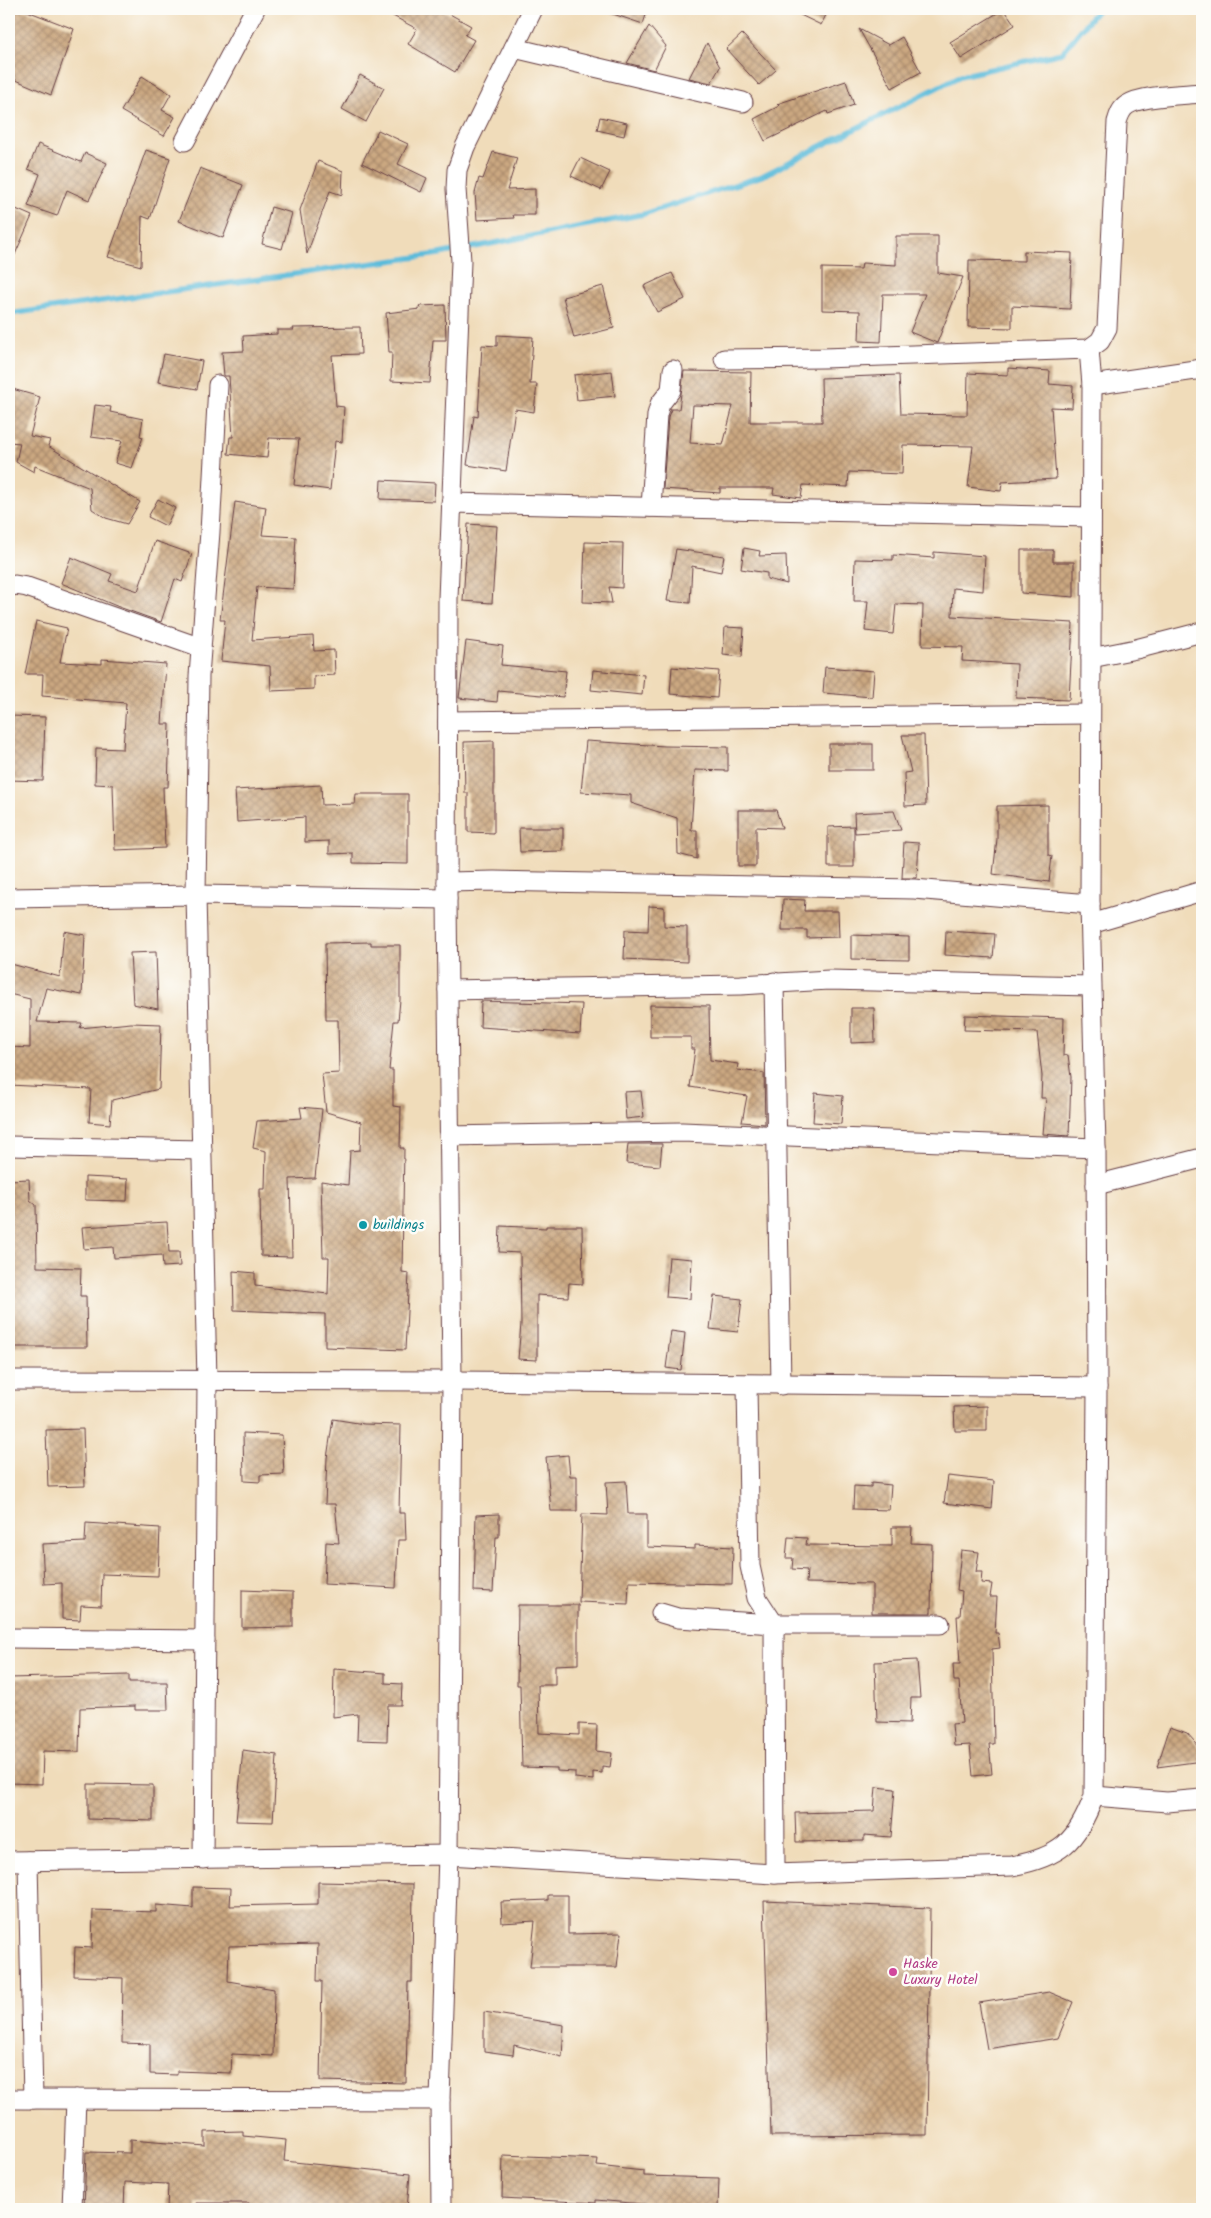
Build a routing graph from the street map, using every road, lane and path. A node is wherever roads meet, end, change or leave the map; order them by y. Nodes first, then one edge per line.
1 (255, 9) edge
2 (533, 9) edge
3 (514, 48) junction
4 (1202, 92) edge
5 (743, 102) dead end
6 (185, 141) dead end
7 (1089, 349) junction
8 (724, 359) dead end
9 (1202, 369) edge
10 (673, 370) dead end
11 (218, 385) dead end
12 (1092, 385) junction
13 (452, 503) junction
14 (651, 507) junction
15 (1090, 518) junction
16 (9, 587) edge
17 (1202, 632) edge
18 (201, 648) junction
19 (1090, 658) junction
20 (1090, 714) junction
21 (448, 721) junction
22 (447, 891) junction
23 (1202, 891) edge
24 (196, 895) junction
25 (9, 898) edge
26 (1090, 904) junction
27 (1091, 924) junction
28 (774, 982) junction
29 (1091, 986) junction
30 (448, 990) junction
31 (777, 1134) junction
32 (449, 1136) junction
33 (9, 1146) edge
34 (1096, 1148) junction
35 (202, 1150) junction
36 (1202, 1158) edge
37 (1096, 1185) junction
38 (9, 1380) edge
39 (207, 1381) junction
40 (452, 1381) junction
41 (747, 1385) junction
42 (781, 1385) junction
43 (1097, 1387) junction
44 (661, 1613) dead end
45 (774, 1624) junction
46 (940, 1624) dead end
47 (9, 1638) edge
48 (205, 1640) junction
49 (1094, 1796) junction
50 (1202, 1799) edge
51 (448, 1856) junction
52 (203, 1859) junction
53 (9, 1861) edge
54 (28, 1861) junction
55 (775, 1874) junction
56 (9, 2099) edge
57 (33, 2099) junction
58 (76, 2099) junction
59 (440, 2100) junction
60 (72, 2209) edge
61 (441, 2209) edge

1 - 6 street
2 - 3 street
3 - 5 street
3 - 13 street
4 - 7 street
7 - 8 street
7 - 12 street
9 - 12 street
10 - 14 street
11 - 18 street
12 - 15 street
13 - 14 street
13 - 21 street
14 - 15 street
15 - 19 street
16 - 18 street
17 - 19 street
18 - 24 street
19 - 20 street
20 - 21 street
20 - 26 street
21 - 22 street
22 - 24 street
22 - 26 street
22 - 30 street
23 - 27 street
24 - 25 street
24 - 35 street
26 - 27 street
27 - 29 street
28 - 29 street
28 - 30 street
28 - 31 street
29 - 34 street
30 - 32 street
31 - 32 street
31 - 34 street
31 - 42 street
32 - 40 street
33 - 35 street
34 - 37 street
35 - 39 street
36 - 37 street
37 - 43 street
38 - 39 street
39 - 40 street
39 - 48 street
40 - 41 street
40 - 51 street
41 - 42 street
41 - 45 street
42 - 43 street
43 - 49 street
44 - 45 street
45 - 46 street
45 - 55 street
47 - 48 street
48 - 52 street
49 - 50 street
49 - 55 street
51 - 52 street
51 - 55 street
51 - 59 street
52 - 54 street
53 - 54 street
54 - 57 street
56 - 57 street
57 - 58 street
58 - 59 street
58 - 60 street
59 - 61 street

